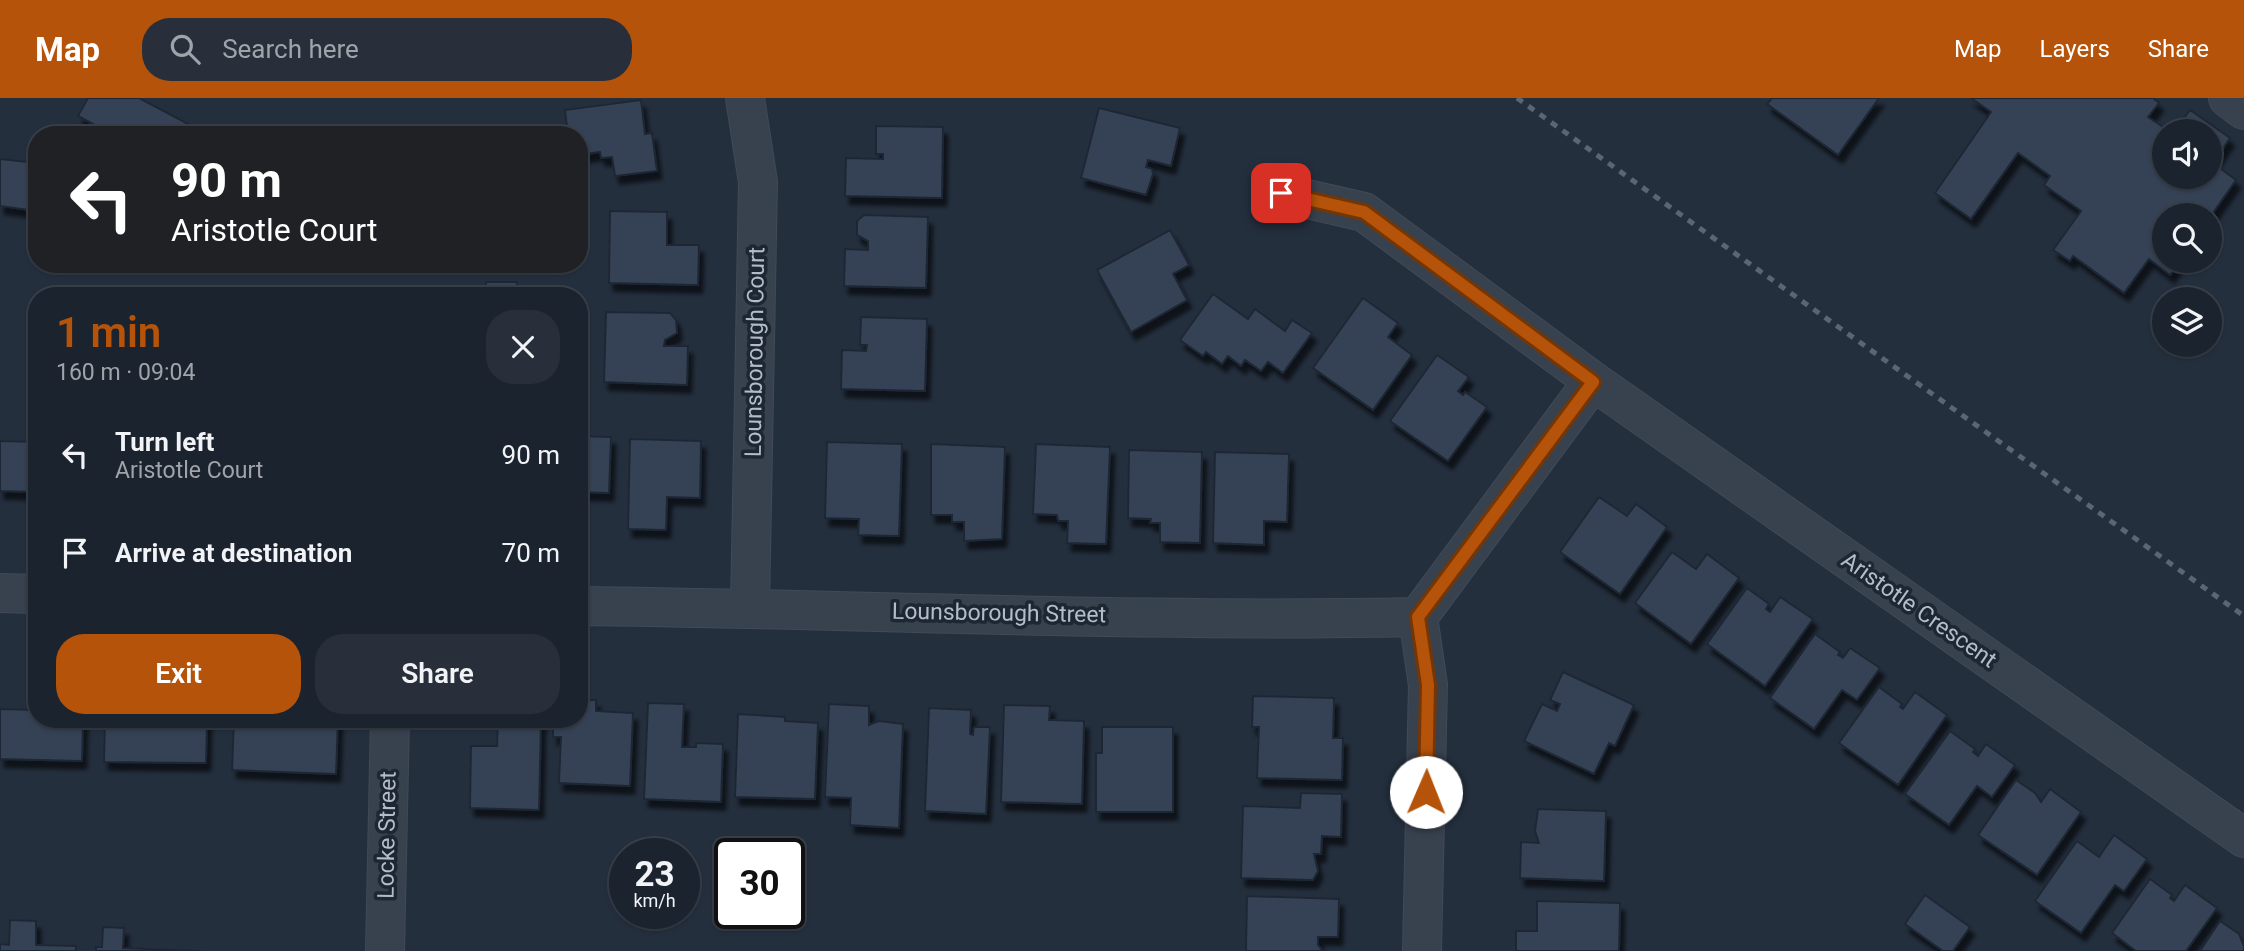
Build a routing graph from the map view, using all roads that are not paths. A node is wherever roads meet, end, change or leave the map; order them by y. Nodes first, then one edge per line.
1 (746, 98) edge
2 (2228, 98) edge
3 (2244, 110) edge
4 (1281, 193) dead end
5 (1593, 382) junction
6 (0, 593) edge
7 (28, 594) edge
8 (588, 606) edge
9 (750, 608) junction
10 (1418, 617) junction
11 (390, 728) edge
12 (2244, 838) edge
13 (385, 951) edge
14 (1422, 951) edge

1 - 9 street, Lounsborough Court
2 - 3 street
4 - 5 street, Aristotle Crescent
5 - 10 street
5 - 12 street, Aristotle Crescent
6 - 7 street
8 - 9 street, Lounsborough Street
9 - 10 street, Lounsborough Street
10 - 14 street
11 - 13 street, Locke Street

